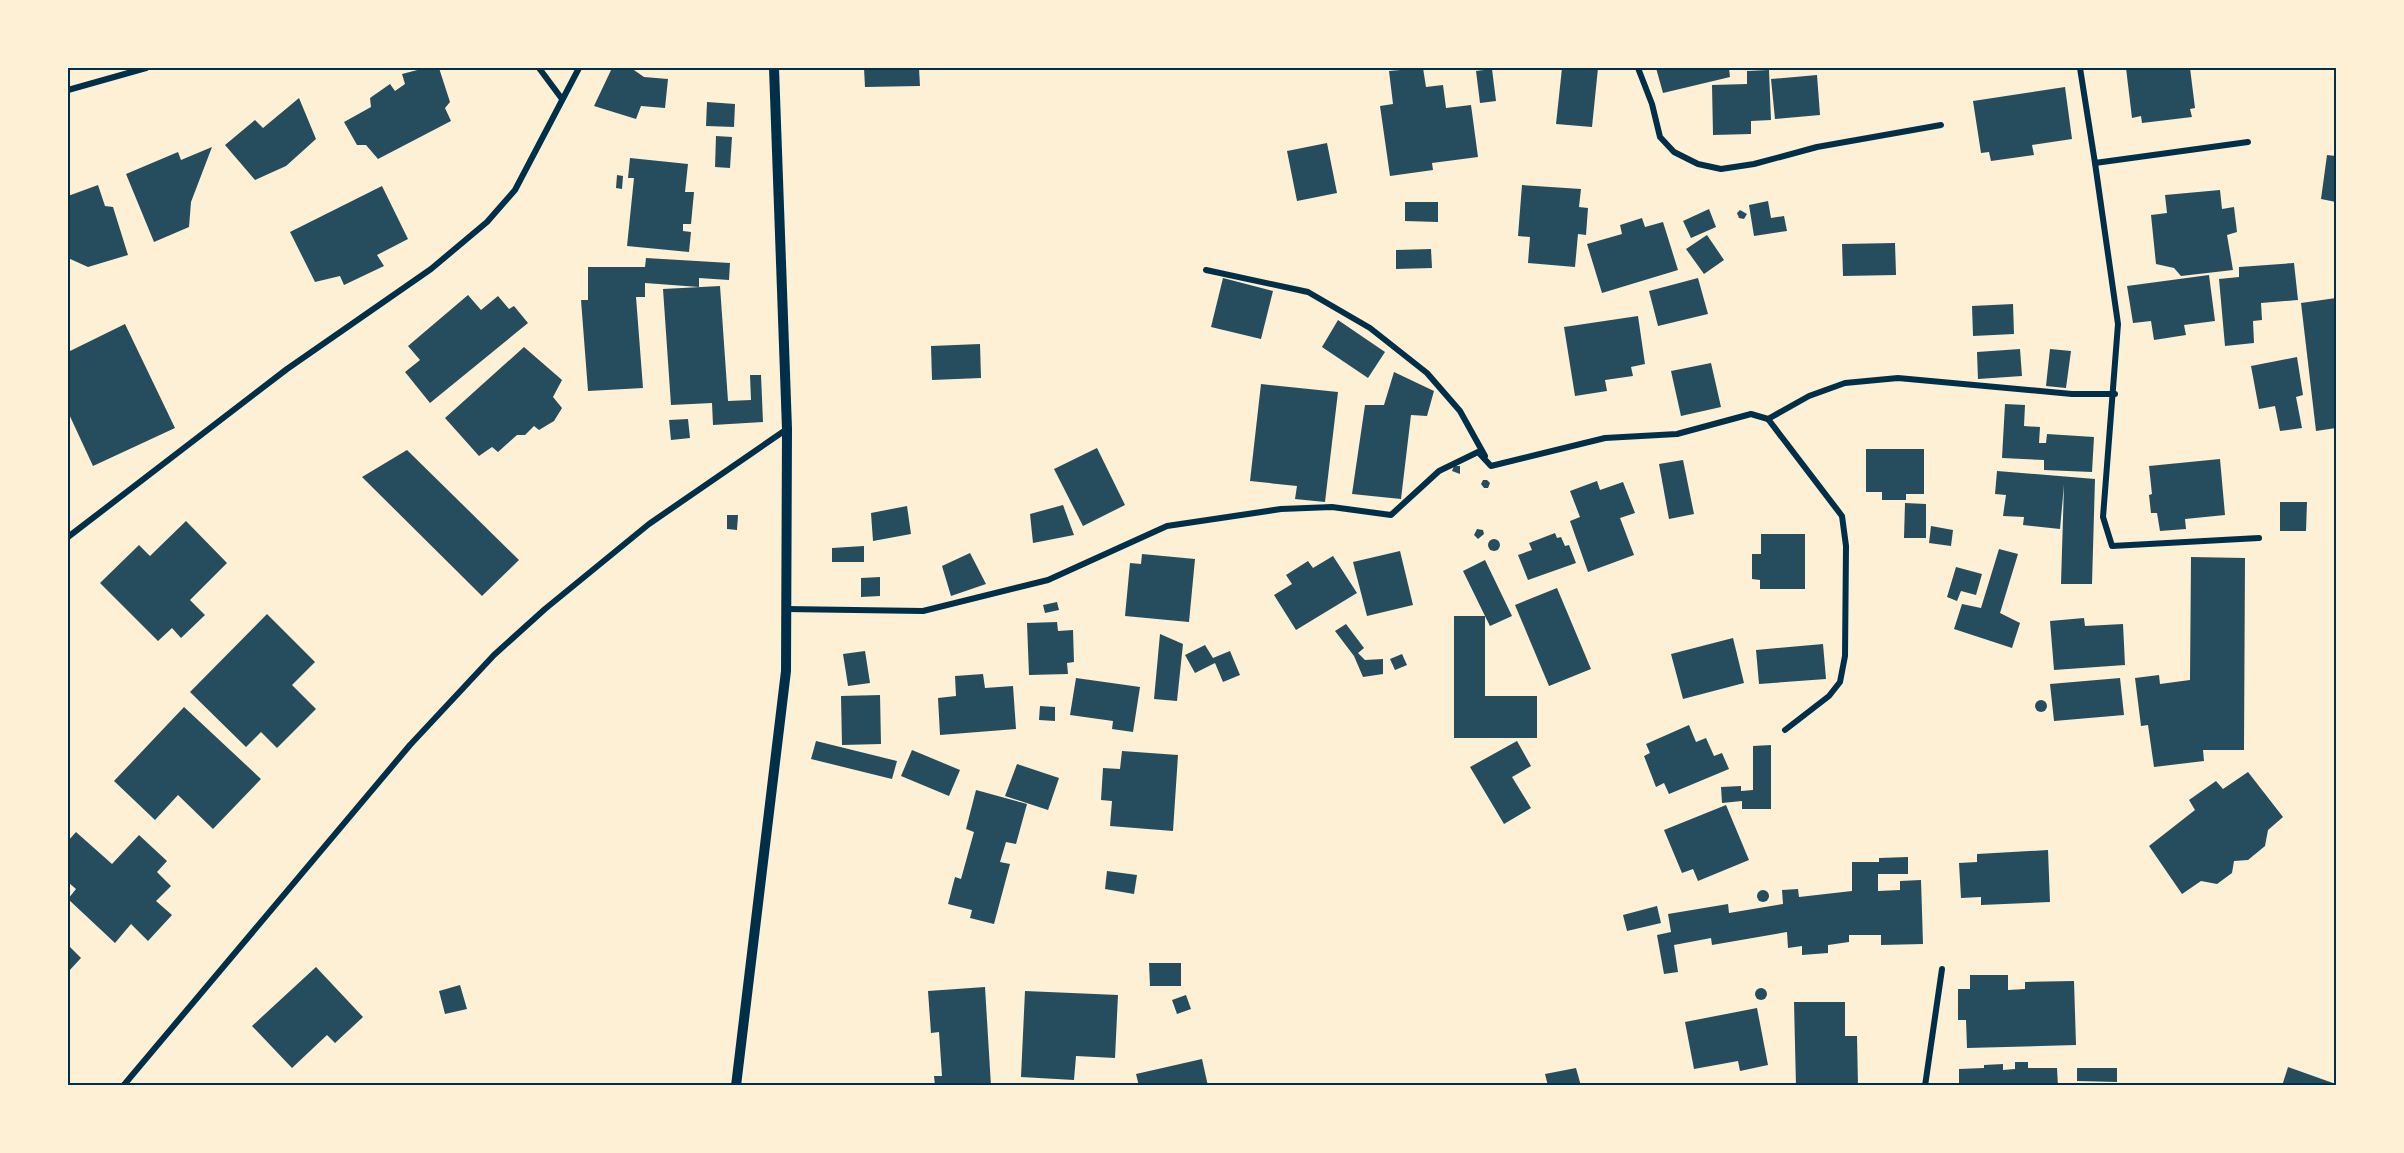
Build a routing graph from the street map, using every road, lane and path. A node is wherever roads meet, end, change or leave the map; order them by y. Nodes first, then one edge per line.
1 (146, 68) edge
2 (539, 68) edge
3 (579, 68) edge
4 (774, 68) edge
5 (1638, 68) edge
6 (2080, 68) edge
7 (68, 90) edge
8 (562, 99) junction
9 (1941, 125) dead end
10 (2248, 142) dead end
11 (2095, 163) junction
12 (1206, 270) dead end
13 (2115, 394) junction
14 (1768, 419) junction
15 (787, 429) junction
16 (1491, 466) junction
17 (68, 537) edge
18 (2259, 538) dead end
19 (786, 609) junction
20 (1785, 730) dead end
21 (1942, 969) dead end
22 (123, 1086) edge
23 (736, 1086) edge
24 (1925, 1086) edge

1 - 7 street
2 - 8 street
3 - 8 street
4 - 15 street
5 - 9 street
6 - 11 street
8 - 17 street
10 - 11 street
11 - 13 street
12 - 16 street
13 - 14 street
13 - 18 street
14 - 16 street
14 - 20 street
15 - 19 street
15 - 22 street
16 - 19 street
19 - 23 street
21 - 24 street

